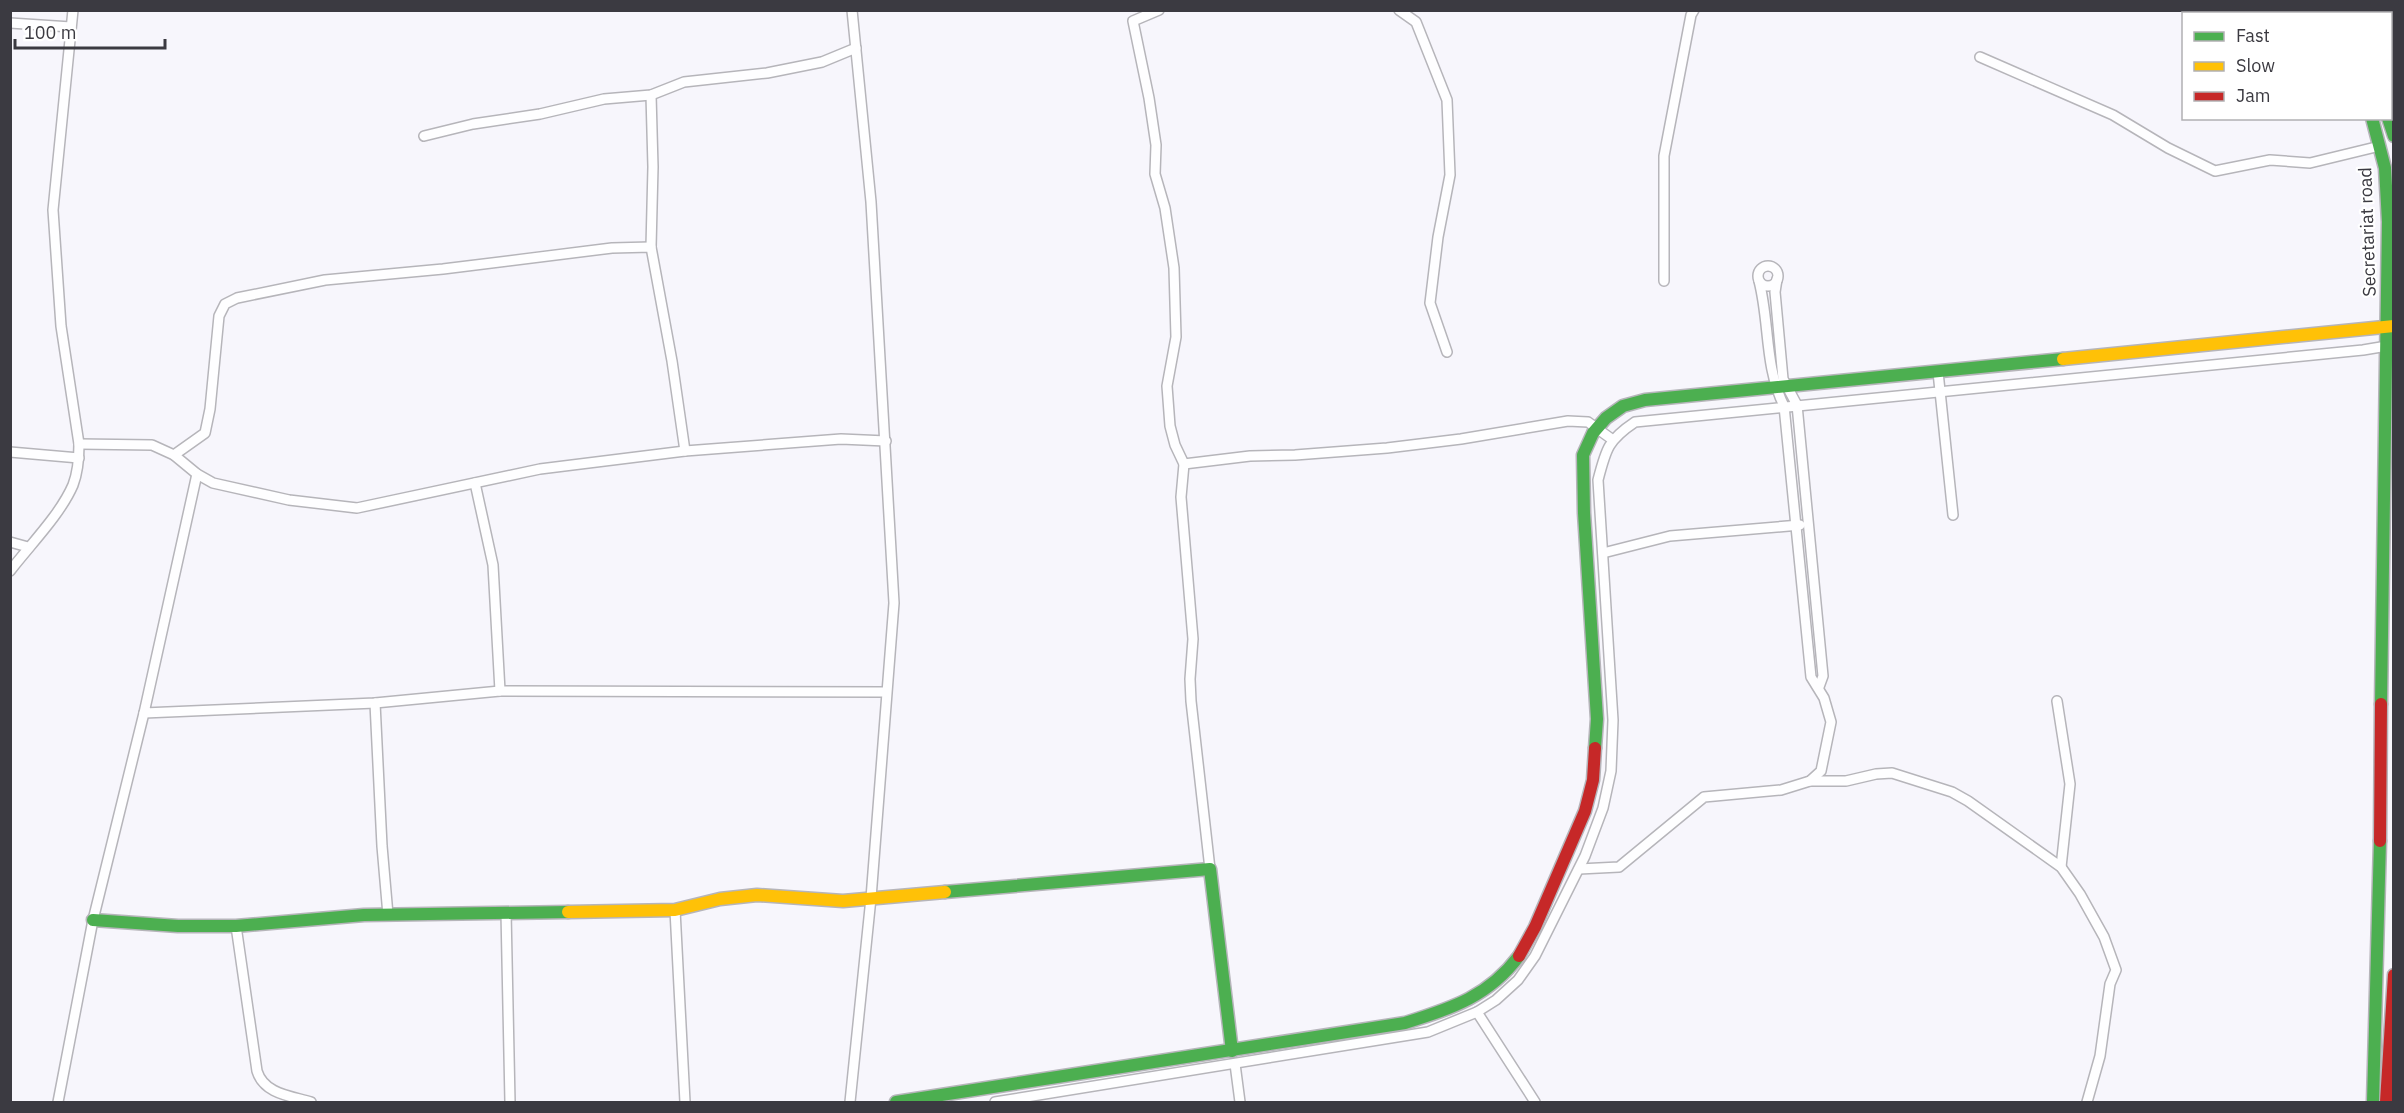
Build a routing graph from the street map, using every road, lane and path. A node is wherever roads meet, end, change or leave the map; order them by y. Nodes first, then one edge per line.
1 (73, 10) edge
2 (852, 10) edge
3 (1128, 10) edge
4 (1159, 10) edge
5 (1399, 10) edge
6 (1694, 10) edge
7 (1133, 21) junction
8 (10, 23) edge
9 (71, 27) junction
10 (856, 48) junction
11 (1980, 57) dead end
12 (651, 95) junction
13 (2373, 120) edge
14 (2389, 120) edge
15 (424, 136) dead end
16 (2394, 136) edge
17 (2380, 146) junction
18 (651, 247) junction
19 (1777, 279) junction
20 (1664, 281) dead end
21 (1759, 281) junction
22 (2391, 327) edge
23 (2390, 345) edge
24 (1447, 352) dead end
25 (1938, 372) junction
26 (1781, 387) junction
27 (1940, 391) junction
28 (1797, 405) junction
29 (1784, 406) junction
30 (1598, 428) junction
31 (1613, 440) junction
32 (886, 441) junction
33 (79, 444) junction
34 (685, 451) junction
35 (10, 452) edge
36 (174, 455) junction
37 (79, 458) junction
38 (1184, 464) junction
39 (197, 474) junction
40 (475, 483) junction
41 (1953, 515) dead end
42 (1808, 524) junction
43 (1796, 526) junction
44 (10, 542) edge
45 (28, 547) junction
46 (1603, 553) junction
47 (10, 571) edge
48 (1819, 687) junction
49 (500, 691) junction
50 (886, 692) junction
51 (2056, 700) dead end
52 (375, 703) junction
53 (144, 713) junction
54 (1810, 781) junction
55 (2061, 867) junction
56 (1579, 868) junction
57 (1210, 869) junction
58 (871, 898) junction
59 (675, 910) junction
60 (506, 912) junction
61 (388, 915) junction
62 (93, 920) junction
63 (236, 926) junction
64 (2394, 975) edge
65 (1477, 1012) junction
66 (1342, 1034) junction
67 (1344, 1047) junction
68 (1232, 1051) junction
69 (1235, 1064) junction
70 (1042, 1081) junction
71 (1044, 1095) junction
72 (57, 1102) edge
73 (311, 1102) edge
74 (510, 1102) edge
75 (684, 1102) edge
76 (850, 1102) edge
77 (855, 1102) edge
78 (896, 1102) edge
79 (995, 1102) edge
80 (1240, 1102) edge
81 (1535, 1102) edge
82 (2087, 1102) edge
83 (2373, 1102) edge
84 (2386, 1102) edge

1 - 9 street
2 - 10 street
3 - 7 street
4 - 7 street
5 - 24 street
6 - 20 street
7 - 38 street
8 - 9 street
9 - 33 street
10 - 12 street
10 - 32 street
11 - 17 street
12 - 15 street
12 - 18 street
13 - 17 street, Secretariat road
14 - 16 street
17 - 22 street, Secretariat road
18 - 34 street
18 - 36 street
19 - 21 street
19 - 21 street
19 - 26 street
21 - 26 street
22 - 23 street, Secretariat road
22 - 25 street
23 - 27 street
23 - 83 street, Secretariat road
25 - 26 street
25 - 27 street
26 - 28 street
26 - 29 street
26 - 30 street
27 - 28 street
27 - 41 street
28 - 29 street
28 - 42 street
29 - 31 street
29 - 43 street
30 - 31 street
30 - 38 street
30 - 66 street
31 - 46 street
32 - 34 street
32 - 50 street
33 - 36 street
33 - 37 street
34 - 40 street
35 - 37 street
36 - 39 street
37 - 45 street
38 - 57 street
39 - 40 street
39 - 53 street
40 - 49 street
42 - 43 street
42 - 48 street
43 - 46 street
43 - 48 street
44 - 45 street
45 - 47 street
46 - 56 street
48 - 54 street
49 - 50 street
49 - 52 street
50 - 58 street
51 - 55 street
52 - 53 street
52 - 61 street
53 - 62 street
54 - 55 street
54 - 56 street
55 - 82 street
56 - 65 street
57 - 58 street
57 - 68 street
58 - 59 street
58 - 76 street
59 - 60 street
59 - 75 street
60 - 61 street
60 - 74 street
61 - 63 street
62 - 63 street
62 - 72 street
63 - 73 street
64 - 84 street
65 - 67 street
65 - 81 street
66 - 67 street
66 - 68 street
67 - 69 street
68 - 70 street
69 - 71 street
69 - 80 street
70 - 71 street
70 - 78 street
71 - 79 street
76 - 77 street

